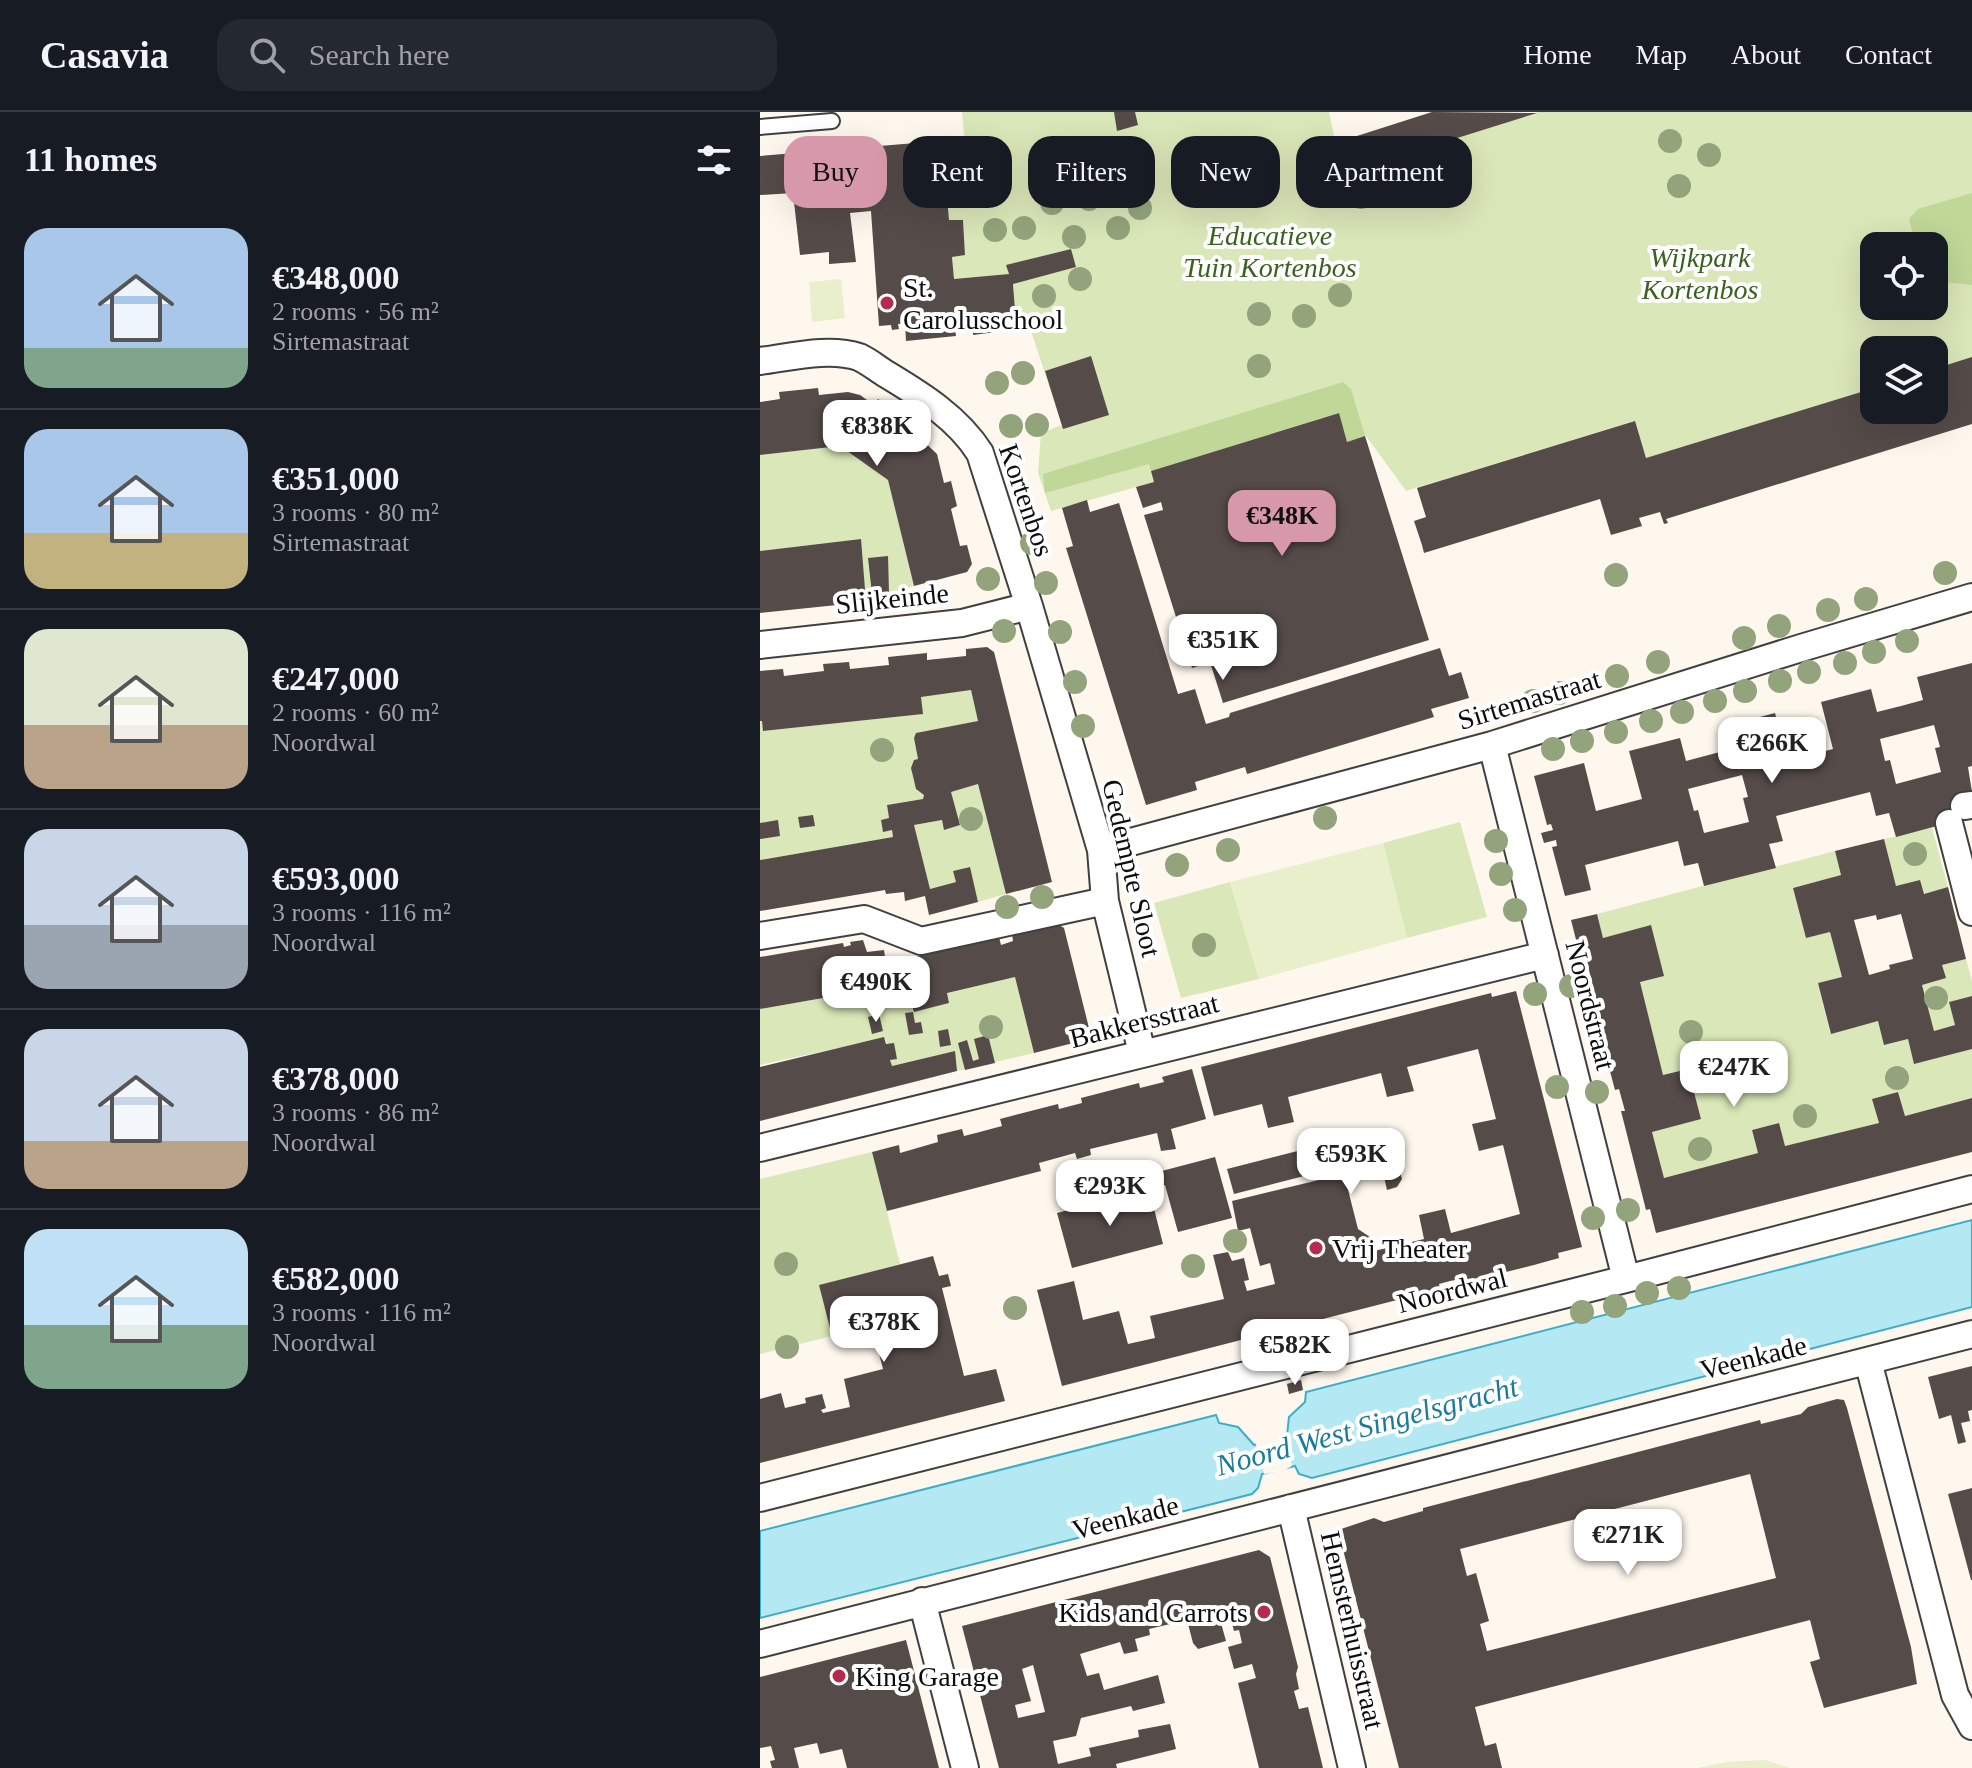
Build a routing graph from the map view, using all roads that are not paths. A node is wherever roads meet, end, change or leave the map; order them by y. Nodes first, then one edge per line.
1 (832, 121) dead end
2 (760, 127) edge
3 (760, 361) edge
4 (1972, 597) edge
5 (1029, 606) junction
6 (760, 645) edge
7 (1492, 745) junction
8 (1962, 811) edge
9 (1101, 850) junction
10 (1105, 901) junction
11 (1972, 912) edge
12 (760, 936) edge
13 (1545, 955) junction
14 (1142, 1053) junction
15 (760, 1148) edge
16 (1972, 1189) edge
17 (1626, 1279) junction
18 (1972, 1334) edge
19 (1868, 1361) junction
20 (760, 1498) edge
21 (1291, 1508) junction
22 (922, 1601) junction
23 (760, 1644) edge
24 (1972, 1726) edge
25 (965, 1768) edge
26 (1352, 1768) edge

1 - 2 lane
3 - 5 street, Kortenbos
4 - 7 street, Sirtemastraat
5 - 6 street, Slijkeinde
5 - 9 street, Gedempte Sloot
7 - 9 street, Sirtemastraat
7 - 13 street, Noordstraat
8 - 11 street
9 - 10 street, Gedempte Sloot
10 - 12 street
10 - 14 street, Gedempte Sloot
13 - 14 street, Bakkersstraat
13 - 17 street, Noordstraat
14 - 15 street, Bakkersstraat
16 - 17 street, Noordwal
17 - 20 street, Noordwal
18 - 19 street, Veenkade
19 - 21 street, Veenkade
19 - 24 street
21 - 22 street, Veenkade
21 - 26 street, Hemsterhuisstraat
22 - 23 street, Veenkade
22 - 25 street

